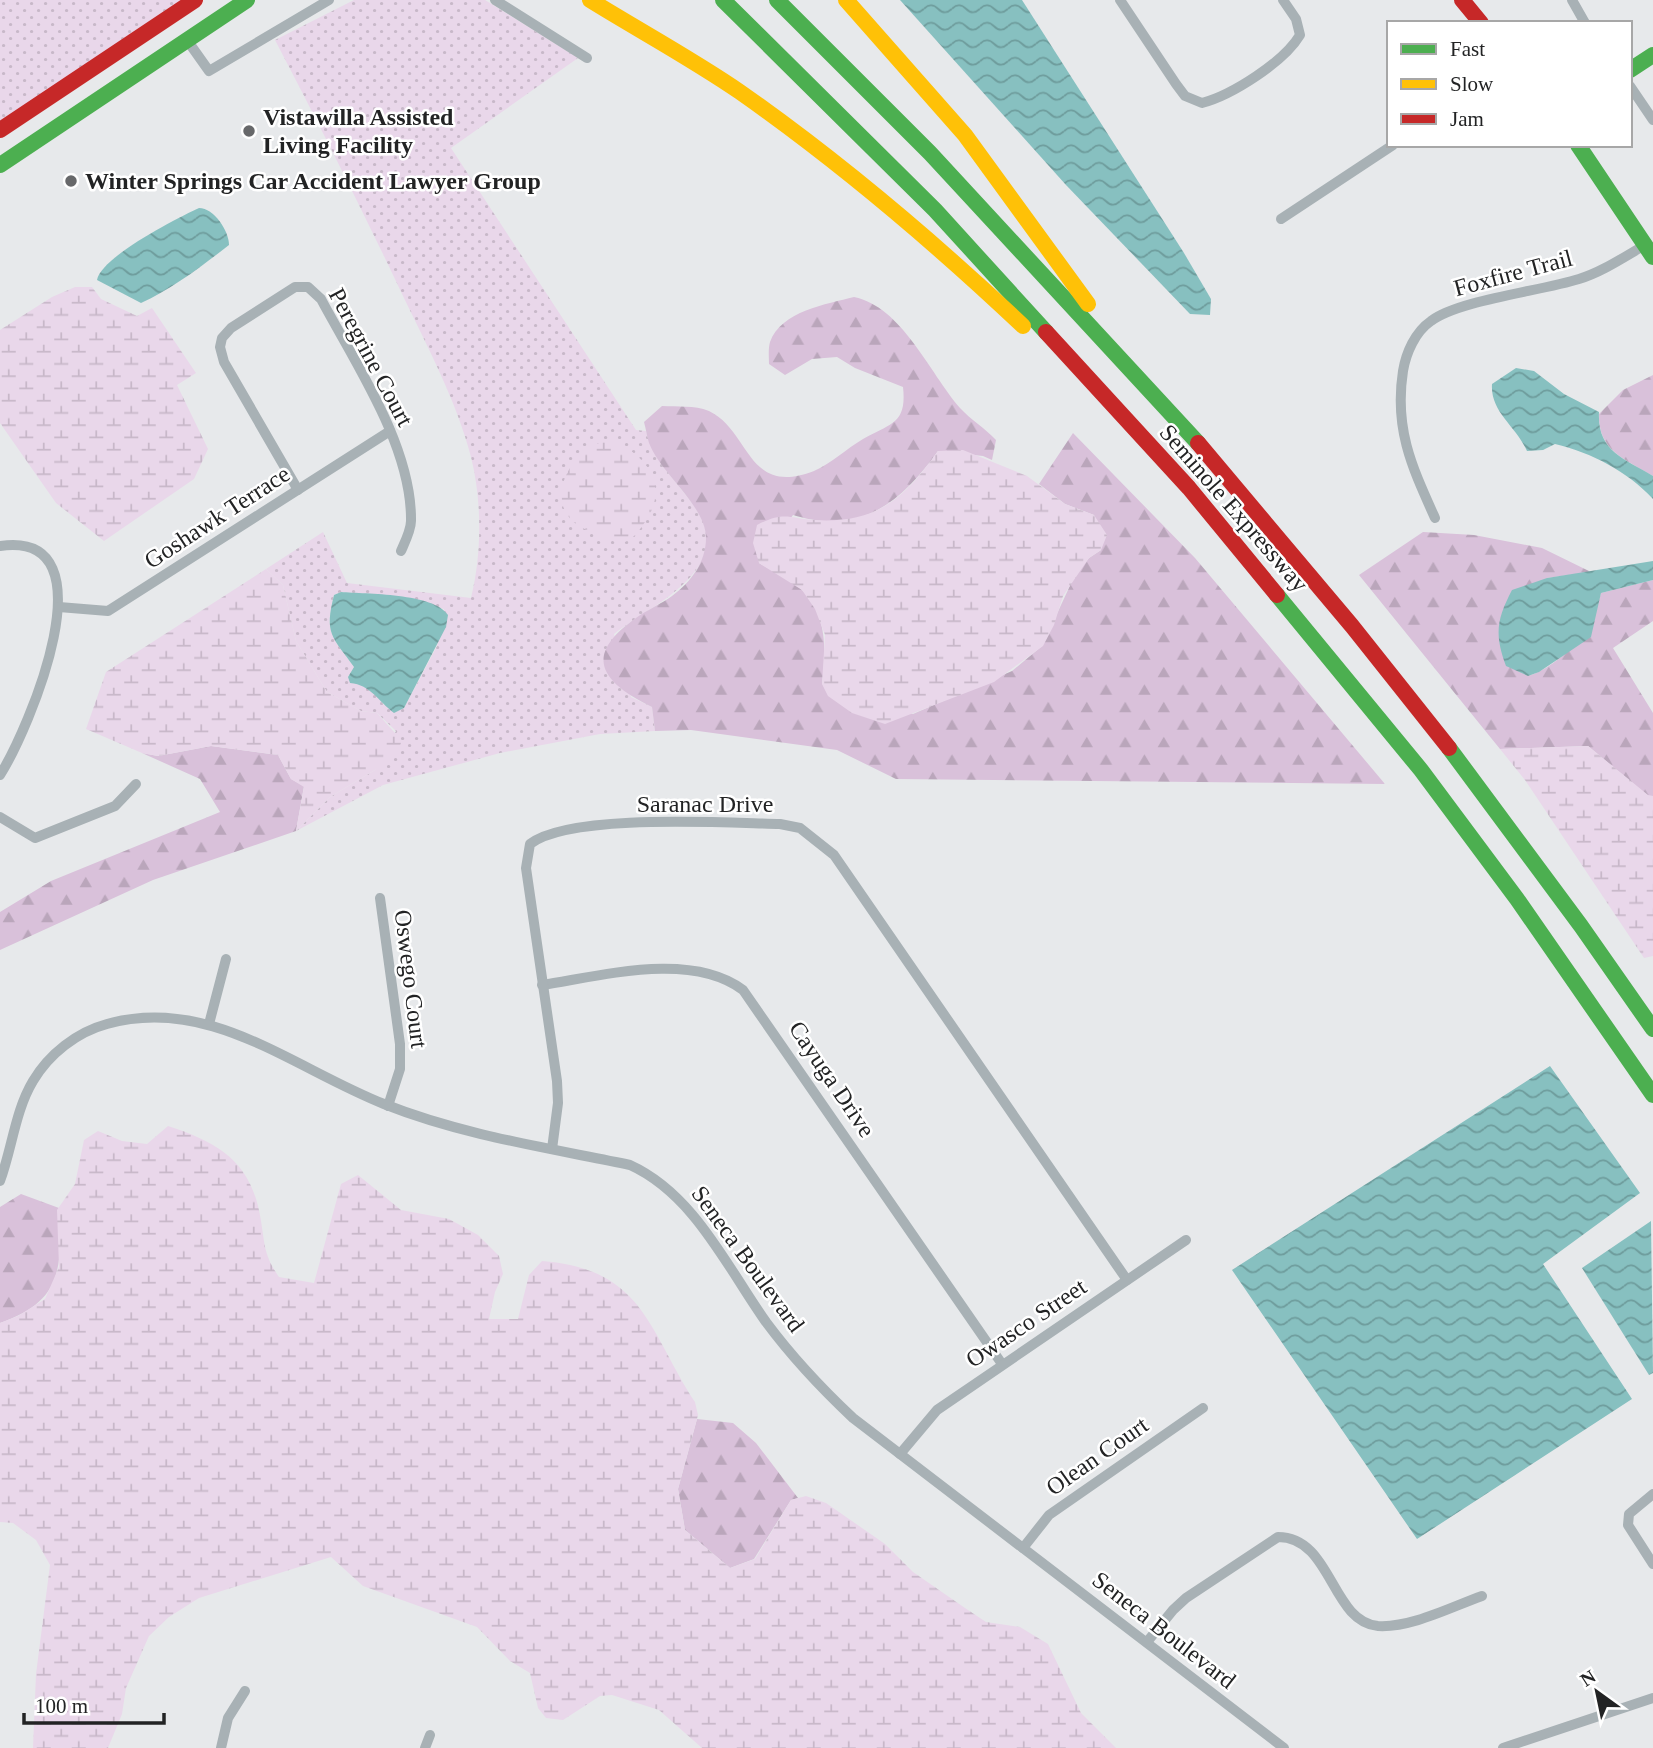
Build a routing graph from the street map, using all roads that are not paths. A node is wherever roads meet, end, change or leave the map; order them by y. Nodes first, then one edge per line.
1 (195, 0) edge
2 (206, 0) edge
3 (247, 0) edge
4 (329, 0) edge
5 (495, 0) edge
6 (591, 0) edge
7 (723, 0) edge
8 (777, 0) edge
9 (846, 0) edge
10 (1120, 0) edge
11 (1283, 0) edge
12 (1462, 0) edge
13 (1572, 0) edge
14 (169, 17) junction
15 (1479, 21) edge
16 (1584, 21) edge
17 (187, 40) junction
18 (1653, 55) edge
19 (587, 58) dead end
20 (1632, 69) edge
21 (130, 78) junction
22 (1632, 89) edge
23 (1653, 120) edge
24 (0, 130) edge
25 (1390, 147) edge
26 (1579, 147) edge
27 (0, 165) edge
28 (1281, 219) dead end
29 (1649, 251) edge
30 (1139, 374) junction
31 (390, 431) junction
32 (298, 490) junction
33 (1436, 518) dead end
34 (0, 546) edge
35 (401, 551) dead end
36 (1276, 590) junction
37 (60, 607) junction
38 (0, 775) edge
39 (136, 784) dead end
40 (0, 817) edge
41 (380, 898) dead end
42 (226, 959) dead end
43 (542, 985) junction
44 (209, 1024) junction
45 (1653, 1029) edge
46 (1653, 1095) edge
47 (388, 1106) junction
48 (552, 1149) junction
49 (0, 1181) edge
50 (1186, 1240) dead end
51 (1127, 1280) junction
52 (1002, 1364) junction
53 (1203, 1408) dead end
54 (900, 1454) junction
55 (1653, 1494) edge
56 (1023, 1548) junction
57 (1653, 1564) edge
58 (1482, 1596) dead end
59 (1147, 1642) junction
60 (245, 1691) dead end
61 (1653, 1698) edge
62 (430, 1735) dead end
63 (221, 1748) edge
64 (425, 1748) edge
65 (1284, 1748) edge
66 (1503, 1748) edge

1 - 14 main road
2 - 17 main road
3 - 17 main road
4 - 17 street
5 - 19 street
6 - 36 main road
7 - 36 main road, Seminole Expressway
8 - 30 main road, Seminole Expressway
9 - 30 main road
10 - 11 street
12 - 15 main road
13 - 16 street
14 - 21 main road
14 - 24 main road
17 - 21 main road
18 - 20 main road
21 - 27 main road
22 - 23 street
25 - 28 street
26 - 29 main road
29 - 33 street, Foxfire Trail
30 - 45 main road, Seminole Expressway
31 - 32 street, Goshawk Terrace
31 - 32 street, Peregrine Court
31 - 35 street, Peregrine Court
32 - 37 street, Goshawk Terrace
34 - 37 street
36 - 46 main road, Seminole Expressway
37 - 38 street
39 - 40 street
41 - 47 street, Oswego Court
42 - 44 street
43 - 48 street, Saranac Drive
43 - 51 street, Saranac Drive
43 - 52 street, Cayuga Drive
44 - 47 street, Seneca Boulevard
44 - 49 street, Seneca Boulevard
47 - 48 street, Seneca Boulevard
48 - 54 street, Seneca Boulevard
50 - 51 street, Owasco Street
51 - 52 street, Owasco Street
52 - 54 street, Owasco Street
53 - 56 street, Olean Court
54 - 56 street, Seneca Boulevard
55 - 57 street
56 - 59 street, Seneca Boulevard
58 - 59 street
59 - 65 street, Seneca Boulevard
60 - 63 street
61 - 66 street
62 - 64 street

